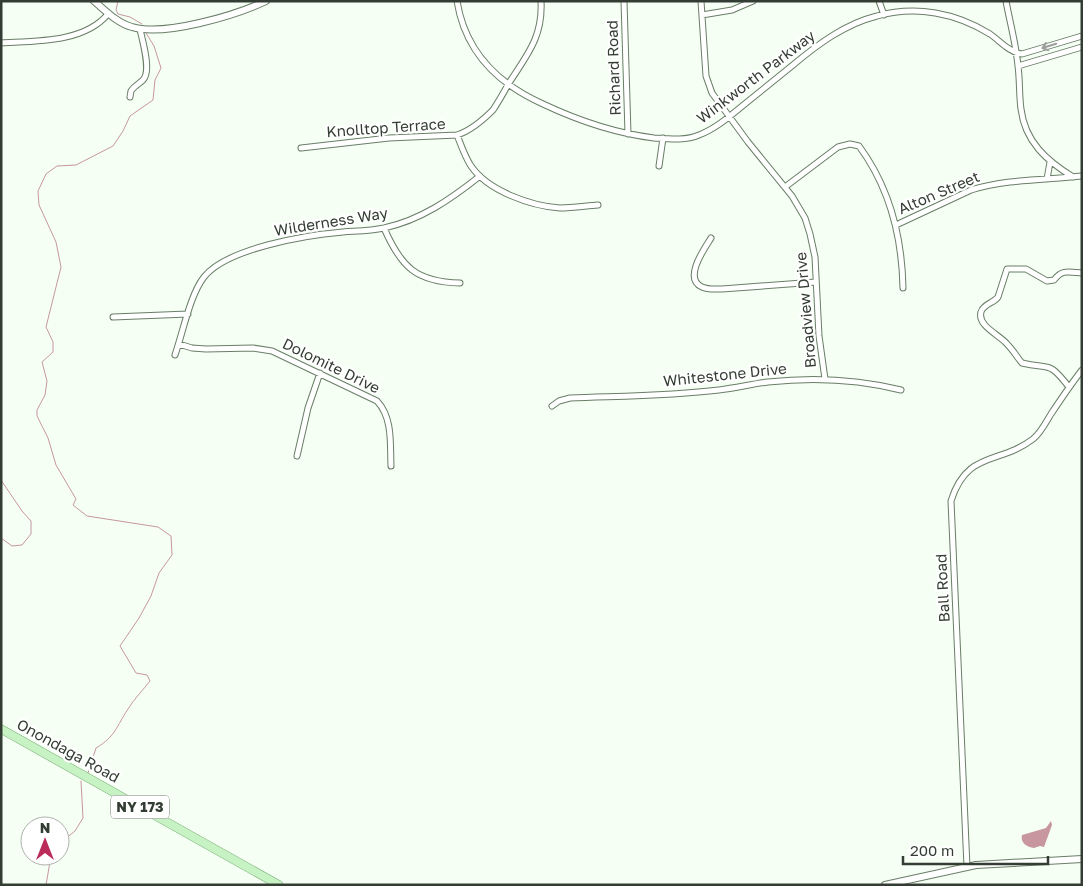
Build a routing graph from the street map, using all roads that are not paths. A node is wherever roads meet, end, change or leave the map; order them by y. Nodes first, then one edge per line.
1 (94, 1) edge
2 (266, 1) edge
3 (457, 1) edge
4 (541, 1) edge
5 (624, 1) edge
6 (701, 1) edge
7 (753, 1) edge
8 (880, 1) edge
9 (1006, 1) edge
10 (108, 14) junction
11 (702, 15) junction
12 (884, 15) junction
13 (140, 29) junction
14 (1082, 36) edge
15 (1, 42) edge
16 (1082, 47) edge
17 (1016, 53) junction
18 (1018, 66) junction
19 (509, 84) junction
20 (130, 97) dead end
21 (730, 116) junction
22 (628, 134) junction
23 (457, 135) junction
24 (663, 138) junction
25 (301, 148) dead end
26 (1050, 162) junction
27 (659, 166) dead end
28 (480, 176) junction
29 (1082, 176) edge
30 (1073, 177) junction
31 (1047, 179) junction
32 (785, 186) junction
33 (598, 205) dead end
34 (896, 225) junction
35 (384, 228) junction
36 (711, 238) dead end
37 (1082, 273) edge
38 (816, 282) junction
39 (460, 283) dead end
40 (903, 288) dead end
41 (188, 314) junction
42 (113, 317) dead end
43 (179, 344) junction
44 (175, 355) dead end
45 (1082, 370) edge
46 (320, 373) junction
47 (825, 379) junction
48 (1069, 387) junction
49 (901, 390) dead end
50 (552, 406) dead end
51 (297, 456) dead end
52 (391, 466) dead end
53 (1, 729) edge
54 (1082, 860) edge
55 (967, 867) junction
56 (278, 885) edge
57 (885, 885) edge

1 - 10 street
2 - 13 street
3 - 19 street, Winkworth Parkway
4 - 19 street, Knolltop Terrace
5 - 22 street, Richard Road
6 - 11 street, Broadview Drive
7 - 11 street
8 - 12 street
9 - 17 street
10 - 13 street
10 - 15 street
11 - 21 street, Broadview Drive
12 - 17 street, Winkworth Parkway
12 - 21 street, Winkworth Parkway
13 - 20 street
14 -> 17 street
16 - 18 street
17 - 18 street
18 - 26 street
19 - 22 street, Winkworth Parkway
19 - 23 street, Knolltop Terrace
21 - 24 street, Winkworth Parkway
21 - 32 street, Broadview Drive
22 - 24 street, Winkworth Parkway
23 - 25 street, Knolltop Terrace
23 - 28 street
24 - 27 street
26 - 30 street
26 - 31 street
28 - 33 street
28 - 35 street, Wilderness Way
29 - 30 street, Alton Street
30 - 31 street, Alton Street
31 - 34 street, Alton Street
32 - 34 street
32 - 38 street, Broadview Drive
34 - 40 street
35 - 39 street
35 - 41 street, Wilderness Way
36 - 38 street
37 - 48 street
38 - 47 street, Broadview Drive
41 - 42 street
41 - 43 street, Wilderness Way
43 - 44 street, Wilderness Way
43 - 46 street, Dolomite Drive
45 - 48 street, Ball Road
46 - 51 street
46 - 52 street, Dolomite Drive
47 - 49 street, Whitestone Drive
47 - 50 street, Whitestone Drive
48 - 55 street, Ball Road
53 - 56 main road, Onondaga Road / NY 173
54 - 55 street
55 - 57 street

